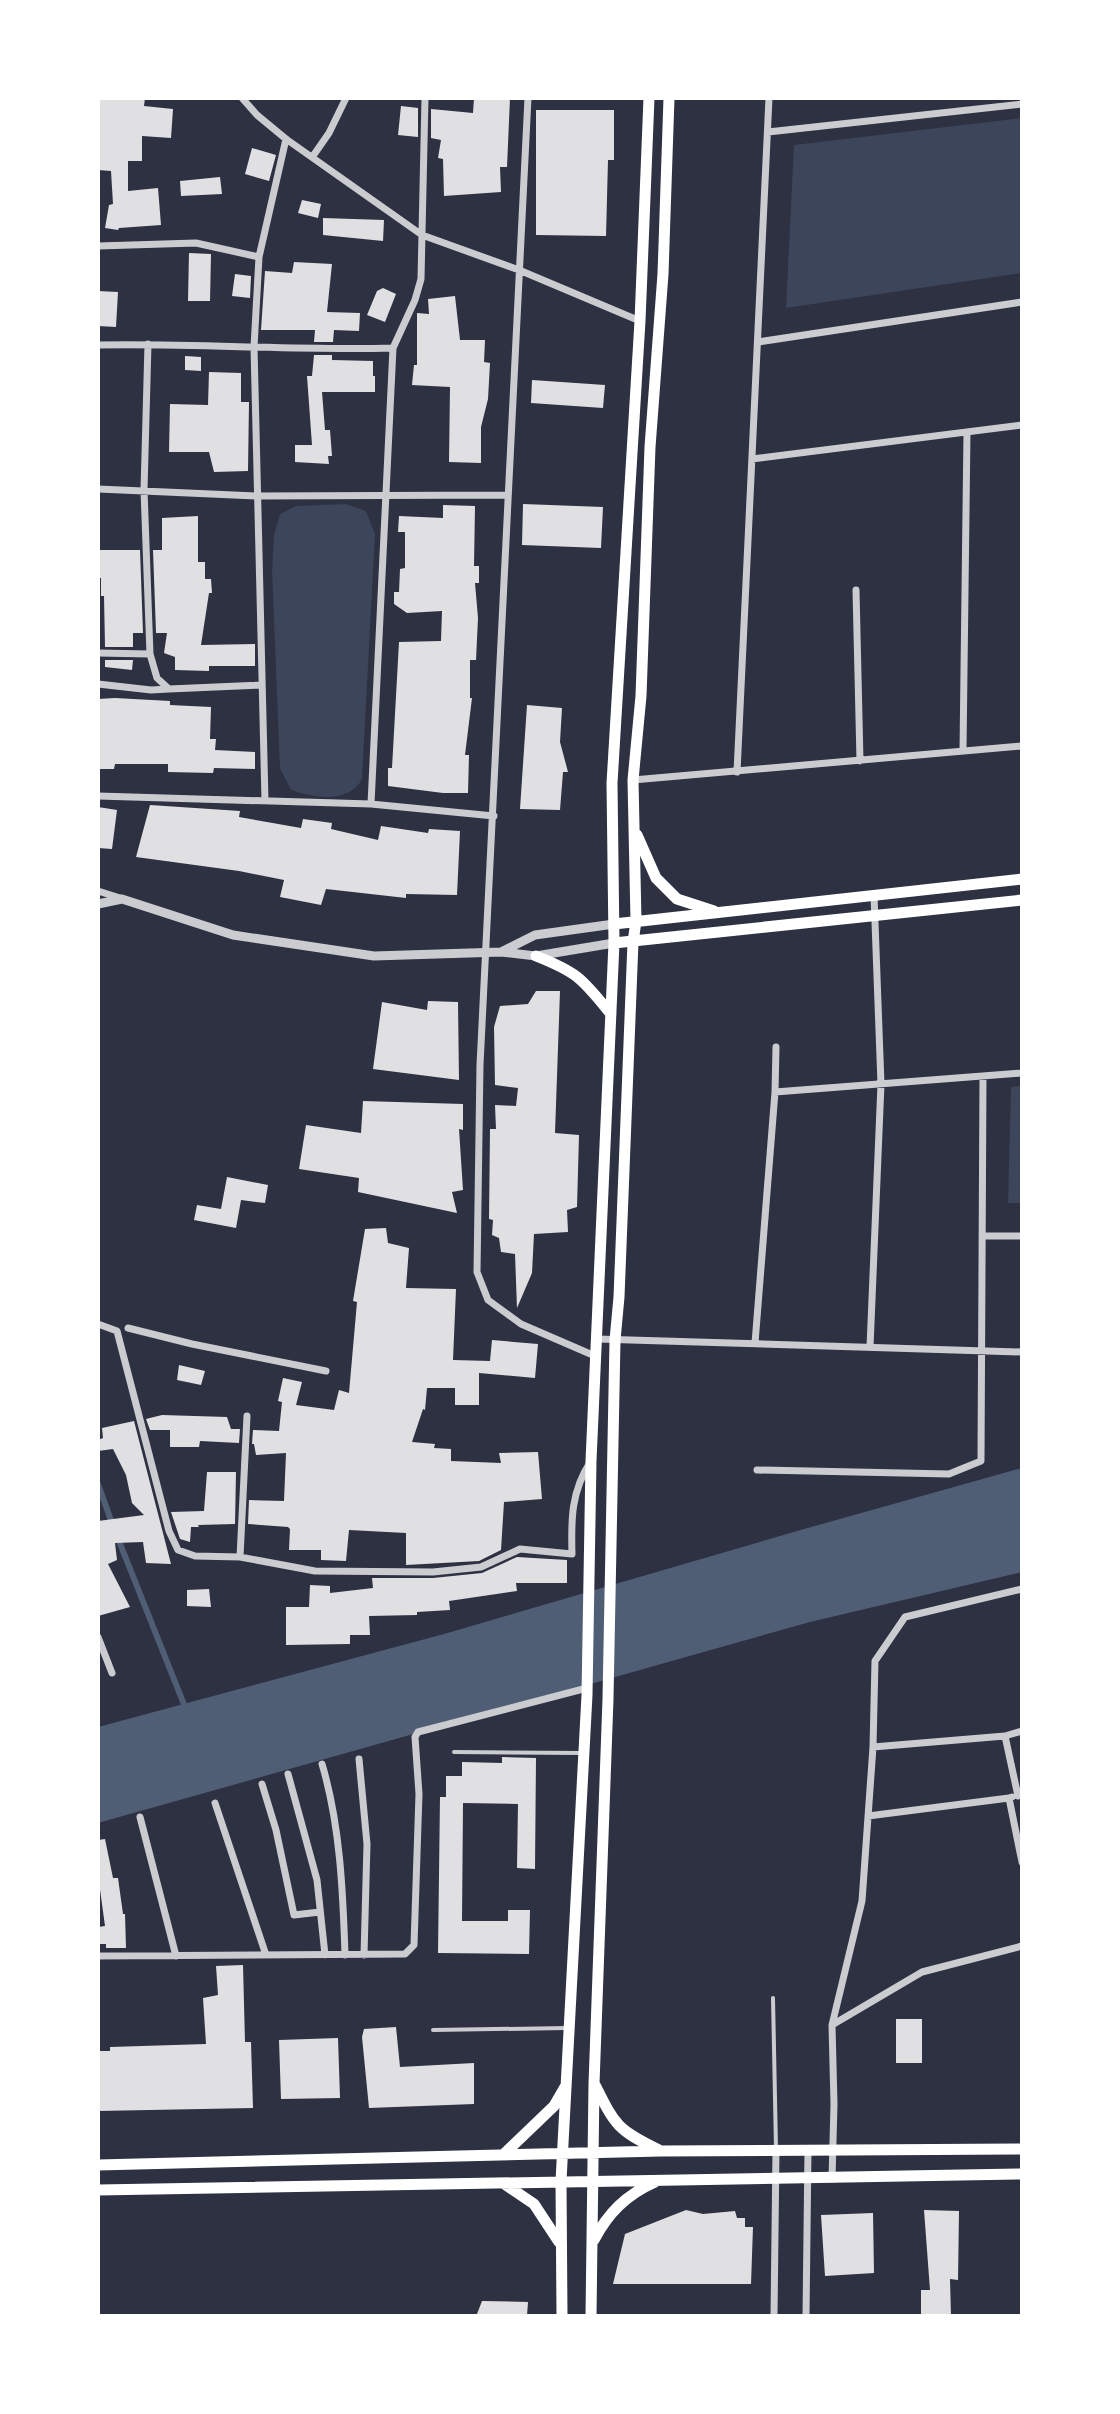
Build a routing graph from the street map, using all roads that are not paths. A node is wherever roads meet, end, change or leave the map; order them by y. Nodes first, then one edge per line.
1 (242, 98) edge
2 (346, 98) edge
3 (425, 98) edge
4 (528, 98) edge
5 (649, 98) edge
6 (669, 98) edge
7 (769, 98) edge
8 (1022, 104) edge
9 (768, 132) junction
10 (286, 139) junction
11 (313, 156) junction
12 (422, 235) junction
13 (98, 246) edge
14 (259, 257) junction
15 (519, 270) junction
16 (1022, 302) edge
17 (640, 321) junction
18 (758, 342) junction
19 (148, 344) junction
20 (98, 345) edge
21 (254, 347) junction
22 (393, 348) junction
23 (1022, 425) edge
24 (967, 432) junction
25 (752, 459) junction
26 (98, 489) edge
27 (144, 490) junction
28 (508, 495) junction
29 (256, 496) junction
30 (388, 496) junction
31 (856, 590) dead end
32 (98, 653) edge
33 (150, 654) junction
34 (98, 684) edge
35 (262, 685) junction
36 (169, 689) junction
37 (1022, 746) edge
38 (963, 751) junction
39 (860, 761) junction
40 (737, 772) junction
41 (633, 780) junction
42 (98, 796) edge
43 (265, 801) junction
44 (371, 804) junction
45 (494, 816) junction
46 (634, 827) junction
47 (1022, 879) edge
48 (98, 891) edge
49 (874, 895) junction
50 (122, 899) junction
51 (1022, 900) edge
52 (98, 904) edge
53 (718, 912) junction
54 (875, 916) junction
55 (636, 921) junction
56 (614, 924) junction
57 (633, 942) junction
58 (614, 943) junction
59 (501, 952) junction
60 (487, 953) junction
61 (536, 956) junction
62 (611, 1014) junction
63 (776, 1047) dead end
64 (1022, 1073) edge
65 (983, 1076) junction
66 (881, 1084) junction
67 (775, 1092) junction
68 (982, 1236) junction
69 (1022, 1236) edge
70 (98, 1324) edge
71 (128, 1328) dead end
72 (597, 1339) junction
73 (615, 1340) junction
74 (755, 1343) junction
75 (870, 1347) junction
76 (981, 1351) junction
77 (1022, 1352) edge
78 (595, 1356) junction
79 (326, 1371) dead end
80 (247, 1416) dead end
81 (591, 1461) junction
82 (757, 1470) dead end
83 (240, 1557) junction
84 (1022, 1589) edge
85 (98, 1637) edge
86 (112, 1673) dead end
87 (587, 1692) junction
88 (1022, 1731) edge
89 (1005, 1736) junction
90 (873, 1747) junction
91 (454, 1752) dead end
92 (584, 1753) junction
93 (359, 1759) dead end
94 (322, 1764) dead end
95 (288, 1774) dead end
96 (262, 1784) dead end
97 (1016, 1796) edge
98 (215, 1803) dead end
99 (868, 1816) junction
100 (140, 1817) dead end
101 (1022, 1862) edge
102 (320, 1912) junction
103 (1022, 1946) edge
104 (266, 1955) junction
105 (325, 1955) junction
106 (345, 1955) junction
107 (364, 1955) junction
108 (98, 1956) edge
109 (176, 1956) junction
110 (773, 1998) dead end
111 (832, 2025) junction
112 (570, 2028) junction
113 (433, 2030) dead end
114 (594, 2084) junction
115 (567, 2085) junction
116 (833, 2149) junction
117 (1022, 2149) edge
118 (776, 2150) junction
119 (808, 2150) junction
120 (661, 2151) junction
121 (593, 2152) junction
122 (563, 2153) junction
123 (504, 2154) junction
124 (98, 2165) edge
125 (1022, 2174) edge
126 (776, 2178) junction
127 (808, 2179) junction
128 (832, 2179) junction
129 (592, 2180) junction
130 (659, 2180) junction
131 (561, 2181) junction
132 (502, 2182) junction
133 (98, 2190) edge
134 (592, 2244) junction
135 (561, 2246) junction
136 (562, 2316) edge
137 (591, 2316) edge
138 (774, 2316) edge
139 (806, 2316) edge

1 - 10 street
2 - 11 street
3 - 12 street
4 - 15 street
5 - 17 main road
6 - 41 main road
7 - 9 street
8 - 9 street
9 - 18 street
10 - 11 street
10 - 14 street
11 - 12 street
12 - 15 street
12 - 22 street
13 - 14 street
14 - 21 street
15 - 17 street
15 - 28 street
16 - 18 street
17 - 56 main road
18 - 25 street
19 - 20 street
19 - 21 street
19 - 27 street
21 - 22 street
21 - 29 street
22 - 30 street
23 - 24 street
24 - 25 street
24 - 38 street
25 - 40 street
26 - 27 street
27 - 29 street
27 - 33 street
28 - 30 street
28 - 45 street
29 - 30 street
29 - 35 street
30 - 44 street
31 - 39 street
32 - 33 street
33 - 36 street
34 - 36 street
35 - 36 street
35 - 43 street
37 - 38 street
38 - 39 street
39 - 40 street
40 - 41 street
41 - 46 main road
42 - 43 street
43 - 44 street
44 - 45 street
45 - 60 street
46 - 53 main road
46 - 55 main road
47 - 49 main road
48 - 50 street
49 - 53 main road
49 - 54 street
50 - 52 street
50 - 60 street
51 - 54 main road
53 - 55 main road
54 - 57 main road
54 - 66 street
55 - 56 main road
55 - 57 main road
56 - 58 main road
56 - 59 street
57 - 58 main road
57 - 73 main road
58 - 61 street
58 - 62 main road
59 - 60 street
59 - 61 street
60 - 78 street
61 - 62 main road
62 - 72 main road
63 - 67 street
64 - 65 street
65 - 66 street
65 - 68 street
66 - 67 street
66 - 75 street
67 - 74 street
68 - 69 street
68 - 76 street
70 - 83 street
71 - 79 street
72 - 73 street
72 - 78 main road
73 - 74 street
73 - 114 main road
74 - 75 street
75 - 76 street
76 - 77 street
76 - 82 street
78 - 81 main road
80 - 83 street
81 - 83 street
81 - 87 main road
84 - 90 street
85 - 86 street
87 - 92 main road
87 - 107 street
88 - 89 street
89 - 90 street
89 - 97 street
90 - 99 street
91 - 92 lane
92 - 112 main road
93 - 107 street
94 - 106 street
95 - 102 street
96 - 102 street
97 - 99 street
97 - 101 street
98 - 104 street
99 - 111 street
100 - 109 street
102 - 105 street
103 - 111 street
104 - 105 street
104 - 109 street
105 - 106 street
106 - 107 street
108 - 109 street
110 - 118 lane
111 - 116 street
112 - 113 lane
112 - 115 main road
114 - 120 main road
114 - 121 main road
115 - 122 main road
115 - 123 main road
116 - 117 main road
116 - 119 main road
116 - 128 street
118 - 119 main road
118 - 120 main road
118 - 126 street
119 - 127 street
120 - 121 main road
121 - 122 main road
121 - 129 main road
122 - 123 main road
122 - 131 main road
123 - 124 main road
125 - 128 main road
126 - 127 main road
126 - 130 main road
126 - 138 street
127 - 128 main road
127 - 139 street
129 - 130 main road
129 - 131 main road
129 - 134 main road
130 - 134 main road
131 - 132 main road
131 - 135 main road
132 - 133 main road
132 - 135 main road
134 - 137 main road
135 - 136 main road

